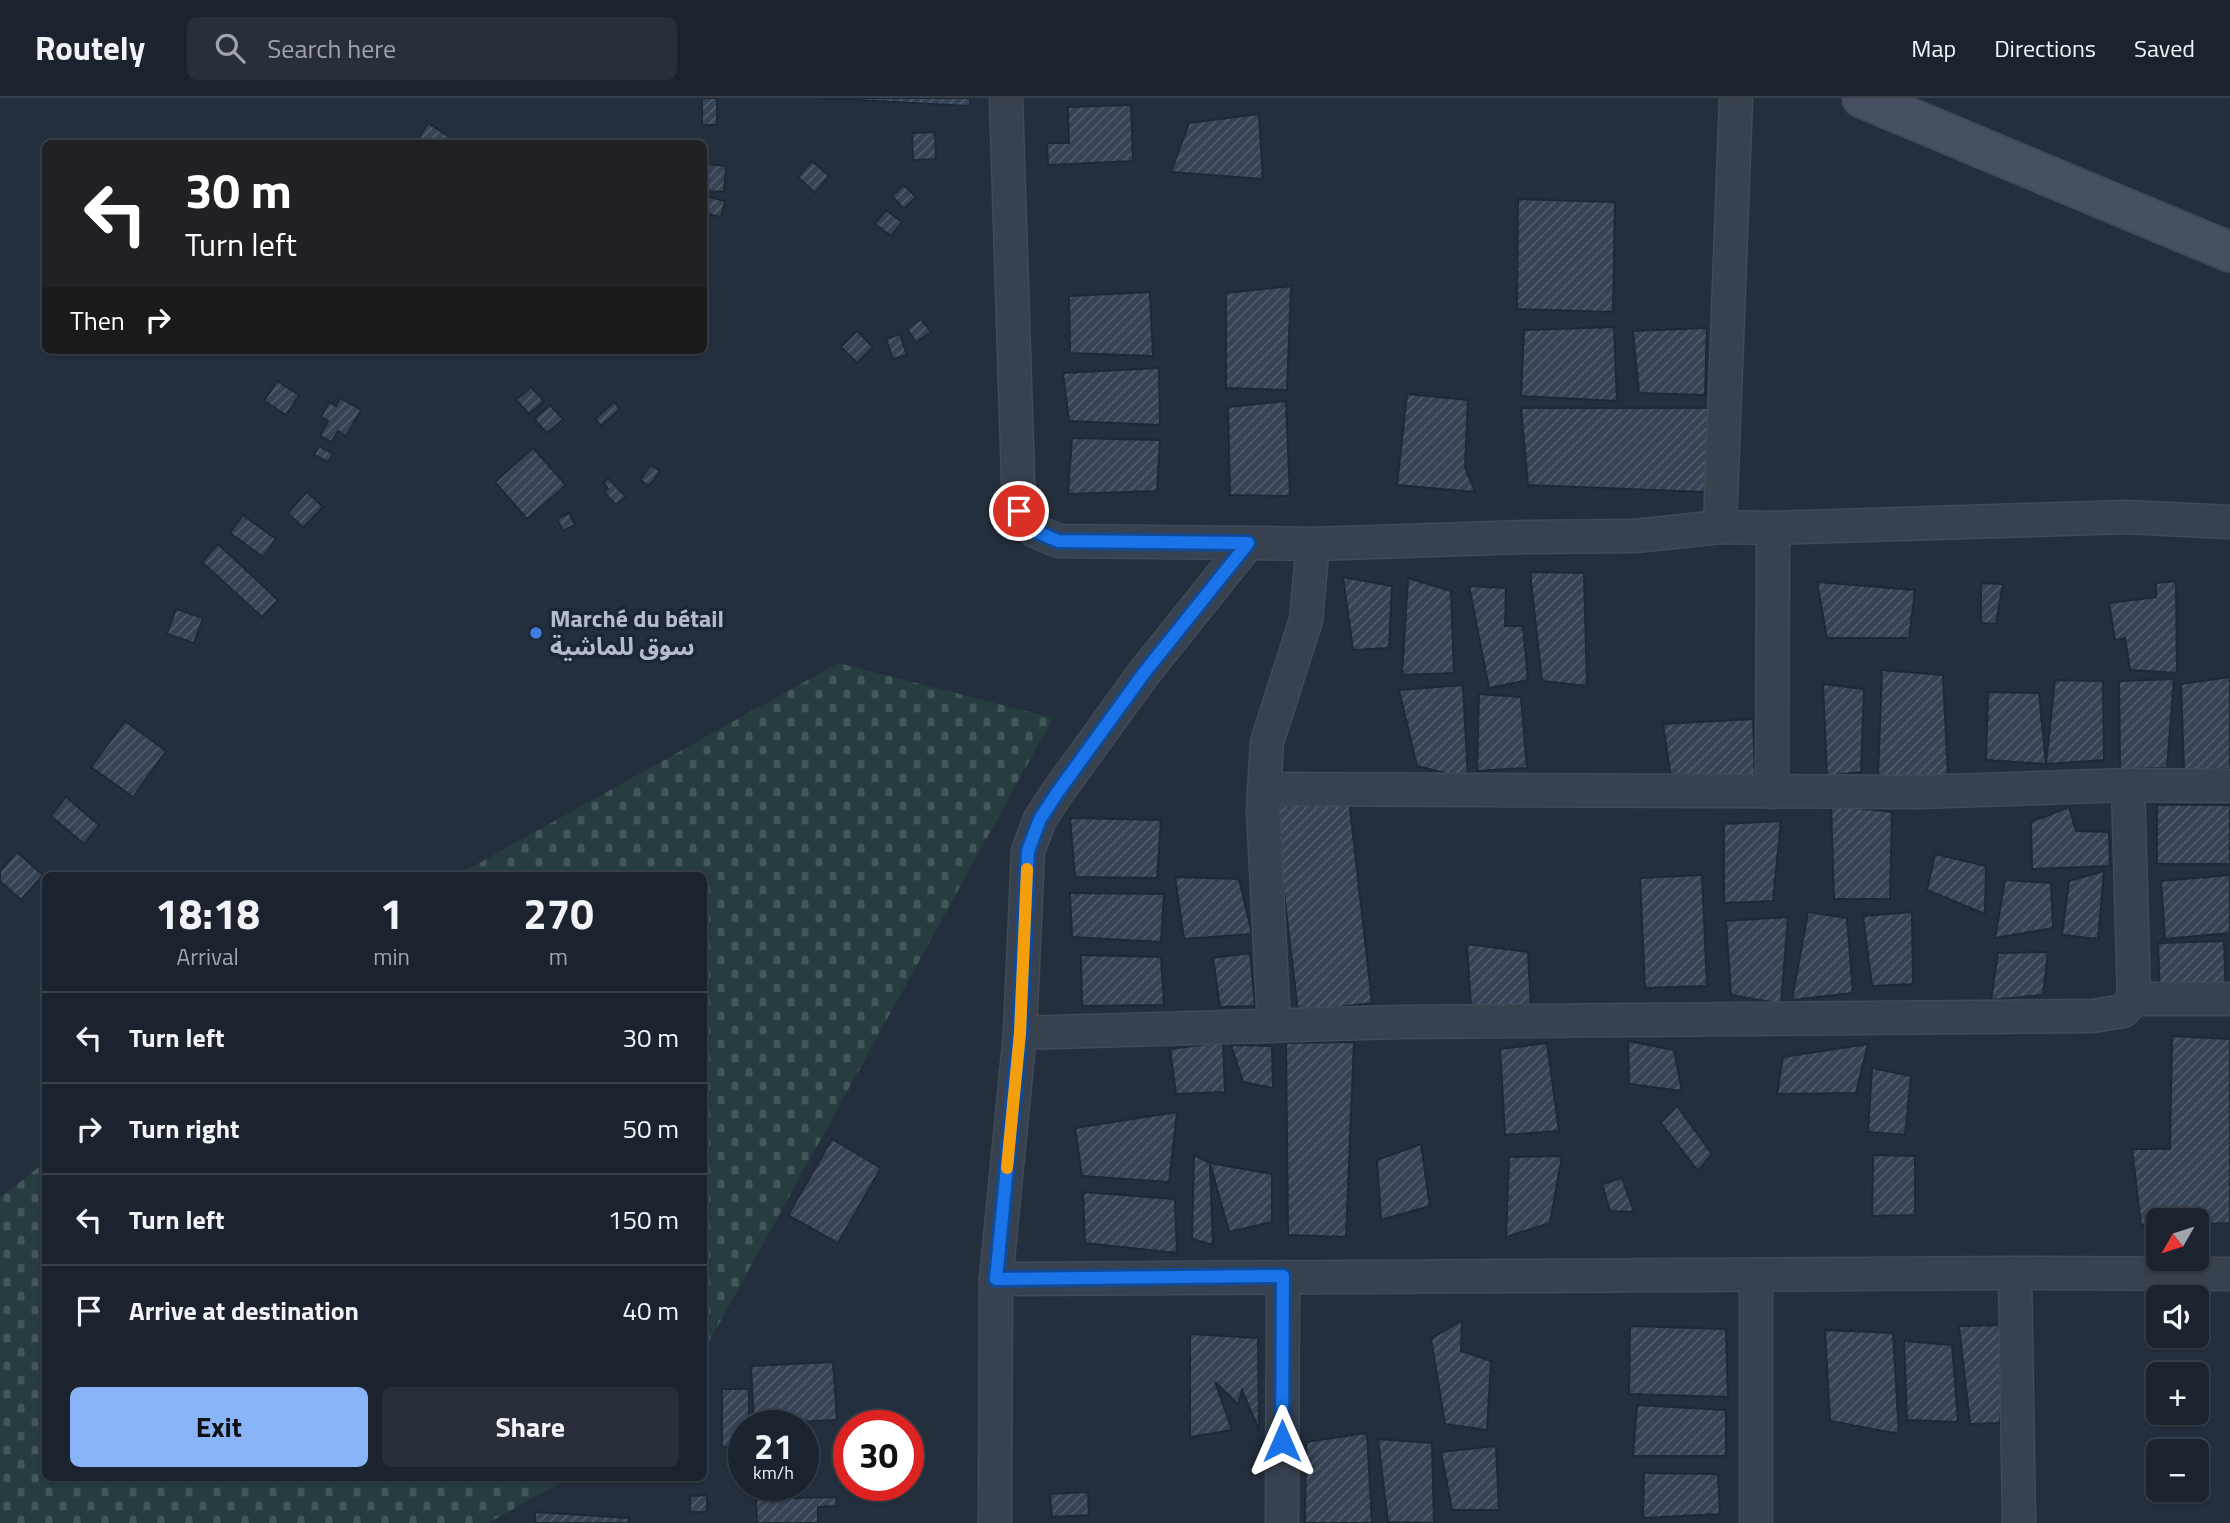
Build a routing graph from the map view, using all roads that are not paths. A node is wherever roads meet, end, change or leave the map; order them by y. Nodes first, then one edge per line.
1 (1006, 98) edge
2 (1736, 98) edge
3 (1862, 98) edge
4 (2230, 252) edge
5 (2230, 522) edge
6 (1720, 527) junction
7 (1773, 528) junction
8 (1248, 543) junction
9 (1313, 544) junction
10 (2128, 785) junction
11 (2230, 786) edge
12 (1264, 789) junction
13 (1772, 792) junction
14 (2134, 999) junction
15 (2230, 999) edge
16 (1274, 1026) junction
17 (1020, 1033) junction
18 (2015, 1273) junction
19 (2230, 1274) edge
20 (1756, 1275) junction
21 (1283, 1276) junction
22 (996, 1279) junction
23 (995, 1523) edge
24 (1282, 1523) edge
25 (1756, 1523) edge
26 (2019, 1523) edge

1 - 8 street
2 - 6 street
3 - 4 main road
5 - 7 street
6 - 7 street
6 - 9 street
7 - 13 street
8 - 9 street
8 - 17 street
9 - 12 street
10 - 11 street
10 - 13 street
10 - 14 street
12 - 13 street
12 - 16 street
14 - 15 street
14 - 16 street
16 - 17 street
17 - 22 street
18 - 19 street
18 - 20 street
18 - 26 street
20 - 21 street
20 - 25 street
21 - 22 street
21 - 24 street
22 - 23 street

